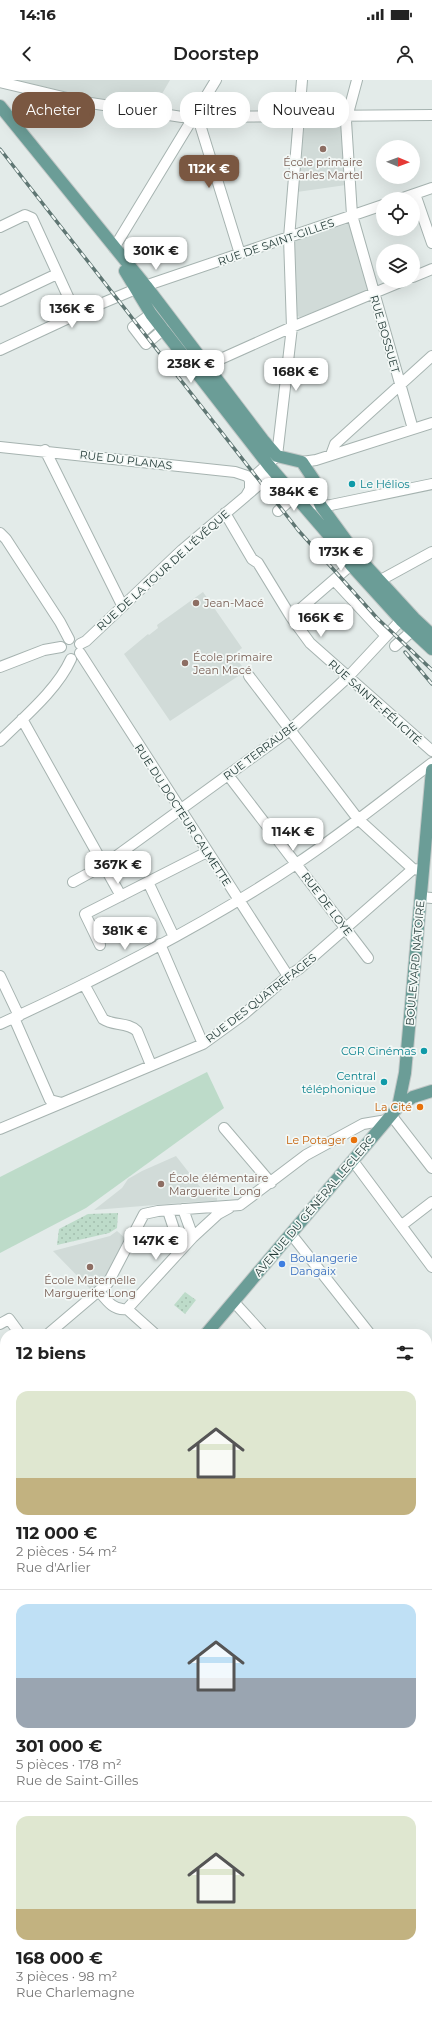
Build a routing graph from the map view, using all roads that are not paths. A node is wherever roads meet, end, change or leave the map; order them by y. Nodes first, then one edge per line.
1 (216, 80) edge
2 (302, 80) edge
3 (357, 80) edge
4 (0, 82) edge
5 (210, 92) edge
6 (301, 92) edge
7 (0, 106) edge
8 (349, 111) edge
9 (349, 115) edge
10 (432, 115) edge
11 (0, 116) edge
12 (180, 116) edge
13 (190, 128) edge
14 (199, 128) edge
15 (299, 128) edge
16 (346, 128) edge
17 (432, 188) edge
18 (420, 192) edge
19 (376, 206) edge
20 (420, 208) edge
21 (352, 215) junction
22 (0, 227) edge
23 (289, 238) junction
24 (432, 243) edge
25 (114, 248) junction
26 (240, 254) junction
27 (432, 269) edge
28 (57, 274) junction
29 (420, 274) edge
30 (141, 288) junction
31 (385, 288) edge
32 (373, 293) junction
33 (0, 301) edge
34 (76, 314) junction
35 (157, 321) junction
36 (292, 327) junction
37 (139, 335) junction
38 (0, 350) edge
39 (432, 356) edge
40 (205, 366) junction
41 (400, 385) junction
42 (432, 423) edge
43 (413, 429) junction
44 (0, 447) edge
45 (45, 450) junction
46 (331, 455) junction
47 (277, 456) junction
48 (297, 462) junction
49 (273, 471) junction
50 (250, 480) junction
51 (429, 486) edge
52 (246, 496) junction
53 (296, 498) junction
54 (321, 506) junction
55 (278, 511) dead end
56 (225, 513) junction
57 (0, 533) edge
58 (432, 552) edge
59 (351, 565) junction
60 (334, 580) junction
61 (379, 581) junction
62 (122, 605) junction
63 (291, 618) junction
64 (401, 620) junction
65 (412, 631) junction
66 (432, 635) edge
67 (386, 636) junction
68 (69, 639) junction
69 (395, 646) dead end
70 (61, 647) junction
71 (80, 649) junction
72 (432, 649) edge
73 (71, 659) junction
74 (0, 667) edge
75 (250, 676) dead end
76 (348, 677) junction
77 (22, 719) junction
78 (290, 730) junction
79 (0, 741) edge
80 (432, 752) edge
81 (432, 763) edge
82 (432, 770) edge
83 (228, 774) junction
84 (179, 810) junction
85 (358, 819) junction
86 (207, 852) junction
87 (296, 864) junction
88 (104, 865) junction
89 (418, 869) junction
90 (73, 882) dead end
91 (148, 882) junction
92 (121, 896) junction
93 (426, 898) edge
94 (238, 900) junction
95 (345, 929) junction
96 (174, 937) junction
97 (160, 944) junction
98 (100, 945) dead end
99 (368, 958) dead end
100 (0, 976) edge
101 (288, 976) junction
102 (84, 984) junction
103 (16, 1017) junction
104 (0, 1024) edge
105 (203, 1044) junction
106 (151, 1065) junction
107 (432, 1091) edge
108 (62, 1102) junction
109 (392, 1114) junction
110 (224, 1128) dead end
111 (0, 1129) edge
112 (353, 1161) junction
113 (432, 1168) edge
114 (271, 1183) junction
115 (432, 1202) edge
116 (232, 1206) junction
117 (183, 1209) junction
118 (169, 1214) dead end
119 (402, 1225) junction
120 (291, 1234) junction
121 (193, 1237) junction
122 (181, 1250) junction
123 (432, 1267) edge
124 (99, 1291) junction
125 (234, 1302) junction
126 (127, 1309) junction
127 (0, 1324) edge
128 (16, 1329) edge
129 (54, 1329) edge
130 (149, 1329) edge
131 (210, 1329) edge
132 (258, 1329) edge
133 (366, 1329) edge

1 - 5 street
2 - 6 street
3 - 8 street, RUE BOSSUET
4 - 12 street
7 - 25 main road
9 - 10 street
11 - 30 main road
13 - 25 street
14 - 26 street
15 - 23 street
16 - 21 street, RUE BOSSUET
17 - 18 street
19 - 21 street, RUE DE SAINT-GILLES
20 - 24 street
21 - 23 street, RUE DE SAINT-GILLES
21 - 32 street, RUE BOSSUET
22 - 28 street
23 - 26 street, RUE DE SAINT-GILLES
23 - 36 street
25 - 30 main road
26 - 30 street, RUE DE SAINT-GILLES
27 - 29 street
28 - 33 street
28 - 34 street
30 - 34 street, RUE DE SAINT-GILLES
30 - 35 main road
30 - 40 main road
31 - 32 street
32 - 36 street
32 - 41 street, RUE BOSSUET
34 - 38 street, RUE DE SAINT-GILLES
35 - 37 street
35 - 37 street
35 - 37 street
35 - 49 main road
36 - 40 street
36 - 47 street
39 - 41 street
40 - 47 main road
41 - 43 street, RUE BOSSUET
41 - 46 street
42 - 43 street
43 - 46 street
44 - 45 street, RUE DU PLANAS
45 - 50 street, RUE DU PLANAS
45 - 62 street
46 - 48 street
47 - 48 main road
47 - 49 street
48 - 49 main road
48 - 54 main road
49 - 50 street
49 - 52 street, RUE DE LA TOUR DE L'ÉVÊQUE
49 - 53 main road
50 - 52 street
51 - 54 street
52 - 56 street, RUE DE LA TOUR DE L'ÉVÊQUE
53 - 54 street
53 - 55 street
53 - 59 main road
54 - 61 main road
56 - 62 street, RUE DE LA TOUR DE L'ÉVÊQUE
56 - 63 street, RUE SAINTE-FÉLICITÉ
57 - 68 street
58 - 61 street
59 - 60 street
59 - 64 main road
60 - 63 street
60 - 67 street
61 - 66 main road
62 - 71 street, RUE DE LA TOUR DE L'ÉVÊQUE
63 - 76 street, RUE SAINTE-FÉLICITÉ
64 - 65 main road
64 - 67 street, RUE TERRAUBE
65 - 69 street
65 - 72 main road
67 - 76 street, RUE TERRAUBE
68 - 70 street
68 - 71 street
70 - 73 street
70 - 74 street
71 - 73 street
71 - 84 street, RUE DU DOCTEUR CALMETTE
73 - 77 street
75 - 78 street
76 - 78 street, RUE TERRAUBE
76 - 80 street, RUE SAINTE-FÉLICITÉ
77 - 79 street
77 - 88 street
78 - 83 street, RUE TERRAUBE
78 - 85 street
81 - 85 street
82 - 89 main road, BOULEVARD NATOIRE
83 - 84 street, RUE TERRAUBE
83 - 87 street, RUE DE LOYE
84 - 86 street, RUE DU DOCTEUR CALMETTE
84 - 88 street, RUE TERRAUBE
85 - 87 street
85 - 89 street
86 - 91 street
86 - 94 street, RUE DU DOCTEUR CALMETTE
87 - 94 street
87 - 95 street, RUE DE LOYE
88 - 90 street, RUE TERRAUBE
88 - 92 street
89 - 93 main road, BOULEVARD NATOIRE
89 - 95 street, RUE DES QUATREFAGES
91 - 92 street
91 - 96 street
92 - 98 street
93 - 109 main road, BOULEVARD NATOIRE
94 - 96 street
94 - 101 street, RUE DU DOCTEUR CALMETTE
95 - 99 street, RUE DE LOYE
95 - 101 street, RUE DES QUATREFAGES
96 - 97 street
97 - 102 street
97 - 105 street
100 - 103 street
101 - 105 street, RUE DES QUATREFAGES
102 - 103 street
102 - 106 street
103 - 104 street
103 - 108 street
105 - 106 street, RUE DES QUATREFAGES
106 - 108 street, RUE DES QUATREFAGES
107 - 109 main road, AVENUE DU GÉNÉRAL LECLERC
108 - 111 street, RUE DES QUATREFAGES
109 - 112 main road, AVENUE DU GÉNÉRAL LECLERC
109 - 113 street
109 - 114 street
110 - 114 street
112 - 119 street
112 - 120 main road, AVENUE DU GÉNÉRAL LECLERC
114 - 116 street
115 - 119 street
116 - 117 street
116 - 121 street
117 - 121 street
117 - 124 street
118 - 122 street
119 - 123 street
120 - 125 main road, AVENUE DU GÉNÉRAL LECLERC
120 - 133 street
121 - 122 street
122 - 126 street
124 - 126 street
124 - 129 street
125 - 131 main road, AVENUE DU GÉNÉRAL LECLERC
125 - 132 street
126 - 130 street
127 - 128 street

